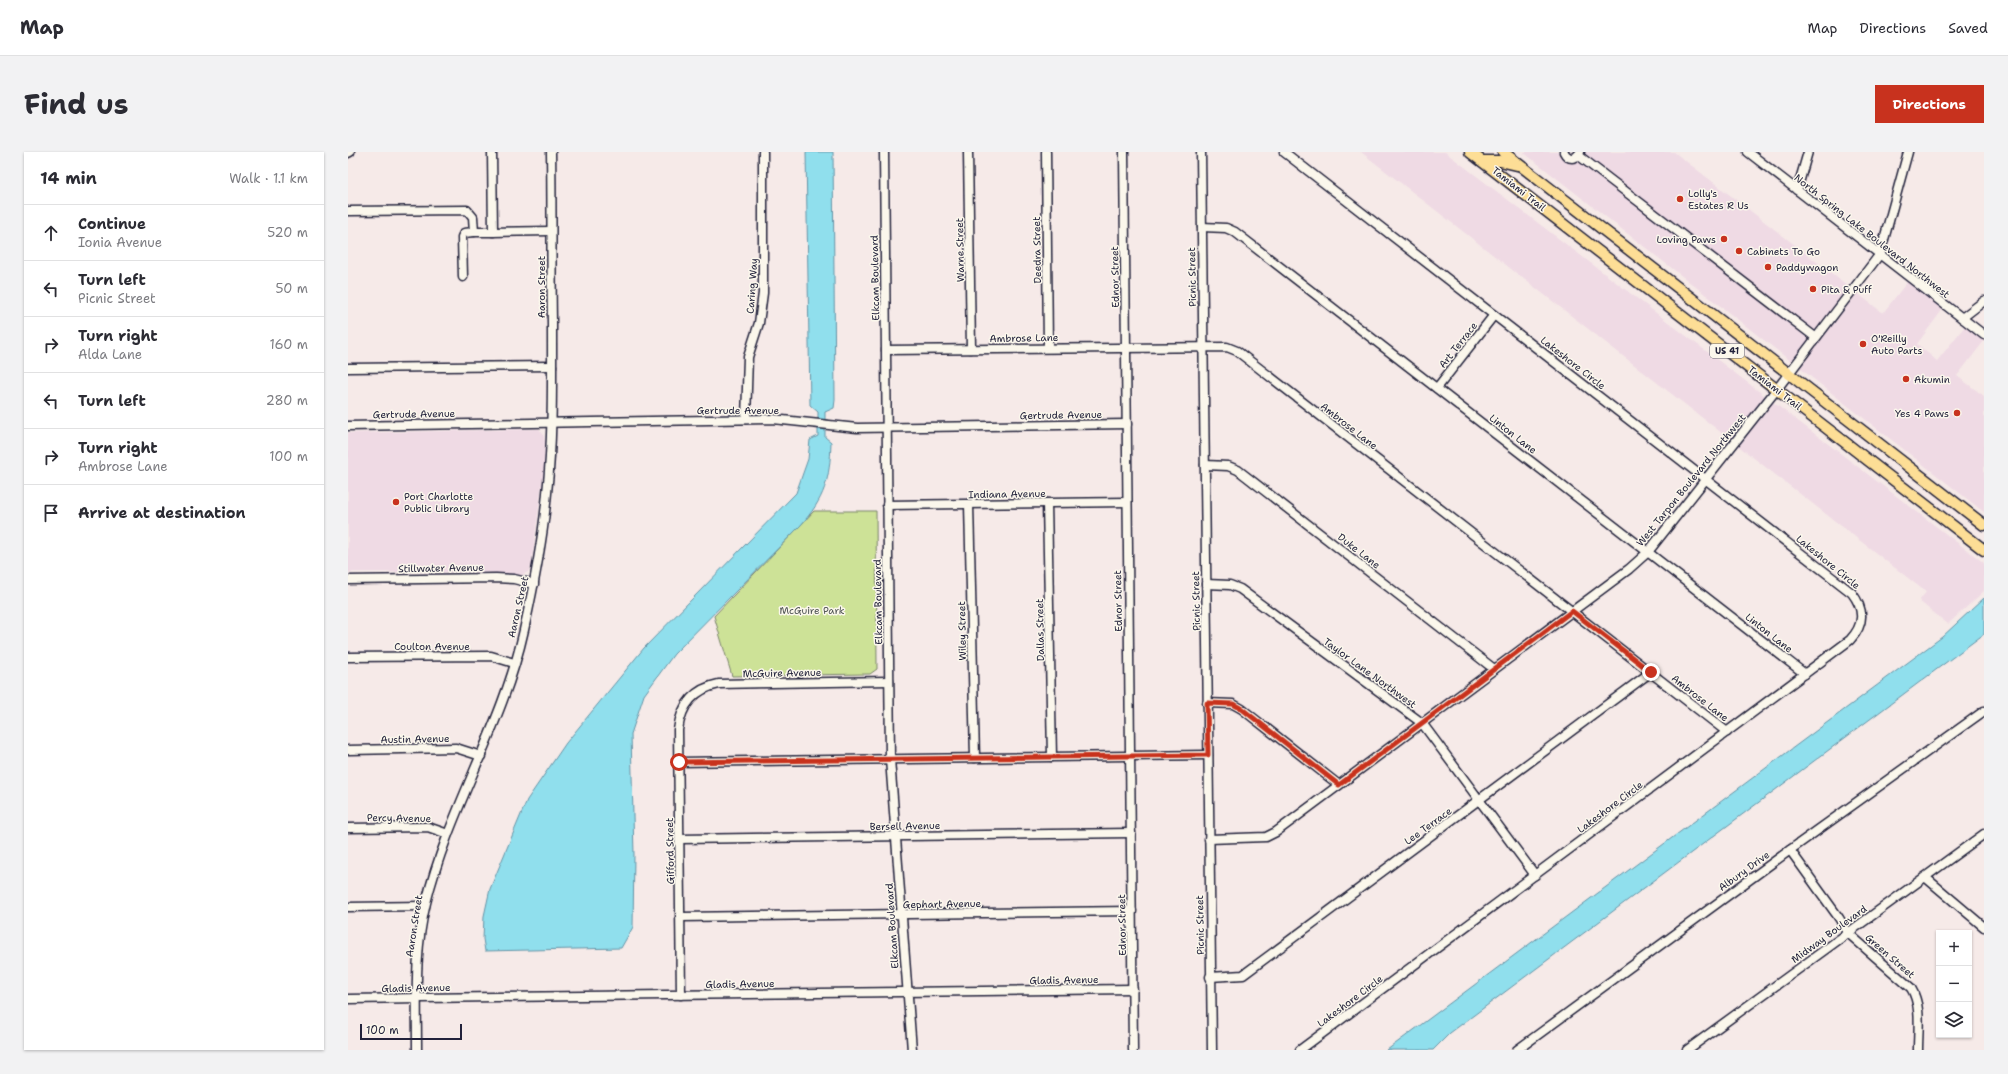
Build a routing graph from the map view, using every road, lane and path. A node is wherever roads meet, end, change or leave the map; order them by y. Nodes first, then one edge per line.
1 (492, 152) edge
2 (551, 152) edge
3 (762, 152) edge
4 (884, 152) edge
5 (968, 152) edge
6 (1046, 152) edge
7 (1124, 152) edge
8 (1201, 152) edge
9 (1284, 152) edge
10 (1470, 152) edge
11 (1503, 152) edge
12 (1564, 152) edge
13 (1748, 152) edge
14 (1808, 152) edge
15 (1908, 152) edge
16 (1579, 154) edge
17 (1482, 161) junction
18 (1521, 166) junction
19 (1797, 190) junction
20 (348, 211) edge
21 (1202, 227) junction
22 (551, 231) junction
23 (474, 232) junction
24 (493, 232) junction
25 (1880, 254) junction
26 (463, 277) dead end
27 (1984, 301) edge
28 (1494, 315) junction
29 (1962, 318) junction
30 (1984, 335) edge
31 (1815, 337) junction
32 (1203, 346) junction
33 (1126, 347) junction
34 (1048, 348) junction
35 (971, 349) junction
36 (886, 350) junction
37 (552, 366) junction
38 (348, 368) edge
39 (1788, 373) junction
40 (1437, 388) junction
41 (1777, 390) junction
42 (746, 419) junction
43 (552, 422) junction
44 (1127, 424) junction
45 (348, 426) edge
46 (887, 428) junction
47 (1205, 465) junction
48 (1705, 478) junction
49 (1127, 502) junction
50 (1046, 503) junction
51 (969, 504) junction
52 (887, 505) junction
53 (1984, 525) edge
54 (1984, 550) edge
55 (1648, 552) junction
56 (348, 580) edge
57 (534, 584) junction
58 (1206, 584) junction
59 (1572, 611) junction
60 (348, 657) edge
61 (514, 663) junction
62 (1494, 669) junction
63 (1651, 672) junction
64 (1805, 674) junction
65 (889, 681) junction
66 (1207, 703) junction
67 (684, 707) joint
68 (1984, 711) edge
69 (1422, 723) junction
70 (1727, 732) junction
71 (348, 750) edge
72 (1208, 755) junction
73 (481, 756) junction
74 (1130, 756) junction
75 (1052, 757) junction
76 (975, 758) junction
77 (890, 759) junction
78 (679, 762) junction
79 (1339, 785) junction
80 (1479, 800) junction
81 (348, 828) edge
82 (1131, 833) junction
83 (448, 834) junction
84 (1984, 834) edge
85 (896, 836) junction
86 (680, 839) junction
87 (1209, 839) junction
88 (1790, 850) junction
89 (1535, 875) junction
90 (1925, 877) junction
91 (425, 906) junction
92 (348, 907) edge
93 (1132, 911) junction
94 (902, 914) junction
95 (680, 917) junction
96 (1984, 927) edge
97 (1848, 933) junction
98 (1210, 977) junction
99 (1133, 989) junction
100 (907, 992) junction
101 (682, 995) junction
102 (417, 998) junction
103 (348, 999) edge
104 (417, 1050) edge
105 (912, 1050) edge
106 (1133, 1050) edge
107 (1212, 1050) edge
108 (1300, 1050) edge
109 (1517, 1050) edge
110 (1687, 1050) edge
111 (1918, 1050) edge

1 - 24 street
2 - 22 street, Aaron Street
3 - 42 street, Caring Way
4 - 36 street, Elkcam Boulevard
5 - 35 street, Warne Street
6 - 34 street, Deedra Street
7 - 33 street, Ednor Street
8 - 21 street, Picnic Street
9 - 28 street, Lakeshore Circle
10 - 17 main road, Tamiami Trail / US 41
11 - 18 main road, Tamiami Trail / US 41
12 - 16 street
13 - 19 street, North Spring Lake Boulevard Northwest
14 - 19 street
15 - 25 street, West Tarpon Boulevard Northwest
16 - 31 street
17 - 18 main road
17 - 41 main road, Tamiami Trail / US 41
18 - 39 main road, Tamiami Trail / US 41
19 - 25 street, North Spring Lake Boulevard Northwest
20 - 23 street
21 - 32 street, Picnic Street
21 - 40 street, Linton Lane
22 - 24 street
22 - 37 street, Aaron Street
23 - 24 street
23 - 26 street
25 - 29 street, North Spring Lake Boulevard Northwest
25 - 31 street, West Tarpon Boulevard Northwest
27 - 29 street
28 - 40 street, Art Terrace
28 - 48 street, Lakeshore Circle
29 - 30 street, North Spring Lake Boulevard Northwest
31 - 39 street, West Tarpon Boulevard Northwest
32 - 33 street, Ambrose Lane
32 - 47 street, Picnic Street
32 - 59 street, Ambrose Lane
33 - 34 street, Ambrose Lane
33 - 44 street, Ednor Street
34 - 35 street, Ambrose Lane
35 - 36 street, Ambrose Lane
36 - 46 street, Elkcam Boulevard
37 - 38 street
37 - 43 street, Aaron Street
39 - 41 street, West Tarpon Boulevard Northwest
39 - 53 main road, Tamiami Trail / US 41
40 - 55 street, Linton Lane
41 - 48 street, West Tarpon Boulevard Northwest
41 - 54 main road, Tamiami Trail / US 41
42 - 43 street, Gertrude Avenue
42 - 46 street, Gertrude Avenue
43 - 45 street, Gertrude Avenue
43 - 57 street, Aaron Street
44 - 46 street, Gertrude Avenue
44 - 49 street, Ednor Street
46 - 52 street, Elkcam Boulevard
47 - 58 street, Picnic Street
47 - 62 street, Duke Lane
48 - 55 street, West Tarpon Boulevard Northwest
48 - 64 street, Lakeshore Circle
49 - 50 street, Indiana Avenue
49 - 74 street, Ednor Street
50 - 51 street, Indiana Avenue
50 - 75 street, Dallas Street
51 - 52 street, Indiana Avenue
51 - 76 street, Wiley Street
52 - 65 street, Elkcam Boulevard
55 - 59 street, West Tarpon Boulevard Northwest
55 - 64 street, Linton Lane
56 - 57 street, Stillwater Avenue
57 - 61 street, Aaron Street
58 - 66 street, Picnic Street
58 - 69 street, Taylor Lane Northwest
59 - 62 street, West Tarpon Boulevard Northwest
59 - 63 street, Ambrose Lane
60 - 61 street, Coulton Avenue
61 - 73 street, Aaron Street
62 - 69 street, West Tarpon Boulevard Northwest
63 - 70 street, Ambrose Lane
63 - 80 street, Lee Terrace
64 - 70 street, Lakeshore Circle
65 - 67 street, McGuire Avenue
65 - 77 street, Elkcam Boulevard
66 - 72 street, Picnic Street
66 - 79 street
67 - 78 street, Gifford Street
68 - 88 street, Albury Drive
69 - 79 street, West Tarpon Boulevard Northwest
69 - 80 street, Taylor Lane Northwest
70 - 89 street, Lakeshore Circle
71 - 73 street, Austin Avenue
72 - 74 street
72 - 87 street, Picnic Street
73 - 83 street, Aaron Street
74 - 75 street
74 - 82 street, Ednor Street
75 - 76 street
76 - 77 street
77 - 78 street
77 - 85 street, Elkcam Boulevard
78 - 86 street, Gifford Street
79 - 87 street, West Tarpon Boulevard Northwest
80 - 89 street, Taylor Lane Northwest
80 - 98 street, Lee Terrace
81 - 83 street, Percy Avenue
82 - 85 street, Bersell Avenue
82 - 93 street, Ednor Street
83 - 91 street, Aaron Street
84 - 90 street, Midway Boulevard
85 - 86 street, Bersell Avenue
85 - 94 street, Elkcam Boulevard
86 - 95 street, Gifford Street
87 - 98 street, Picnic Street
88 - 97 street, Green Street
88 - 109 street, Albury Drive
89 - 108 street, Lakeshore Circle
90 - 96 street
90 - 97 street, Midway Boulevard
91 - 92 street
91 - 102 street, Aaron Street
93 - 94 street, Gephart Avenue
93 - 99 street, Ednor Street
94 - 95 street, Gephart Avenue
94 - 100 street, Elkcam Boulevard
95 - 101 street, Gifford Street
97 - 110 street, Midway Boulevard
97 - 111 street, Green Street
98 - 107 street, Picnic Street
99 - 100 street, Gladis Avenue
99 - 106 street, Ednor Street
100 - 101 street, Gladis Avenue
100 - 105 street, Elkcam Boulevard
101 - 102 street, Gladis Avenue
102 - 103 street, Gladis Avenue
102 - 104 street, Aaron Street

